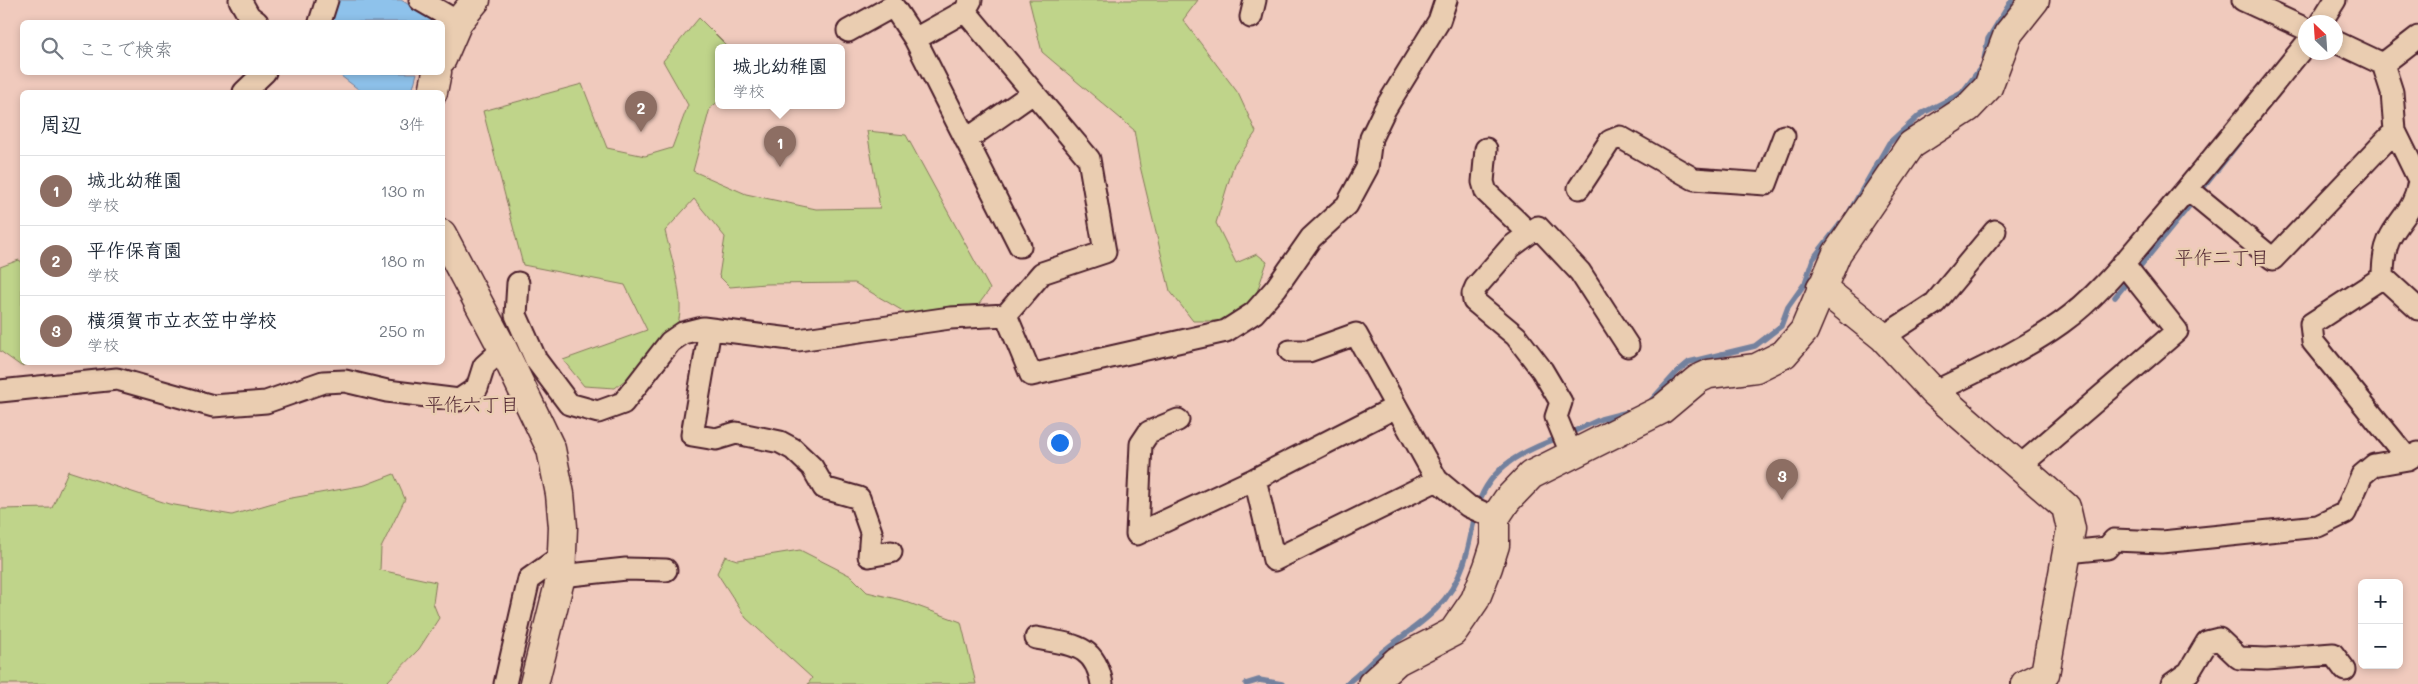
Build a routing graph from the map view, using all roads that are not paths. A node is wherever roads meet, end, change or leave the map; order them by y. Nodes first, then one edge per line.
1 (240, 0) edge
2 (327, 0) edge
3 (420, 0) edge
4 (476, 0) edge
5 (1446, 0) edge
6 (2035, 0) edge
7 (2243, 0) edge
8 (2335, 0) edge
9 (968, 6) edge
10 (2325, 15) edge
11 (254, 20) edge
12 (321, 20) edge
13 (458, 22) junction
14 (2298, 24) edge
15 (848, 31) dead end
16 (2418, 37) edge
17 (915, 39) junction
18 (2343, 45) edge
19 (445, 52) edge
20 (2298, 54) edge
21 (2383, 64) junction
22 (261, 75) edge
23 (436, 75) edge
24 (246, 90) edge
25 (433, 90) edge
26 (1033, 93) junction
27 (2395, 131) junction
28 (1784, 136) dead end
29 (966, 140) junction
30 (1486, 149) dead end
31 (2418, 178) edge
32 (2418, 185) edge
33 (1579, 188) dead end
34 (2188, 189) junction
35 (1995, 231) dead end
36 (1529, 233) junction
37 (445, 239) edge
38 (1020, 246) dead end
39 (2123, 263) junction
40 (2383, 277) junction
41 (518, 283) dead end
42 (1821, 287) junction
43 (2418, 309) edge
44 (1006, 315) junction
45 (710, 330) junction
46 (1883, 337) junction
47 (1628, 346) dead end
48 (1290, 351) dead end
49 (514, 353) junction
50 (0, 391) edge
51 (1934, 392) junction
52 (1396, 407) junction
53 (1178, 420) dead end
54 (1566, 442) junction
55 (2413, 456) edge
56 (2020, 466) junction
57 (1255, 479) junction
58 (1437, 480) junction
59 (1495, 518) junction
60 (891, 552) dead end
61 (2068, 552) junction
62 (562, 566) junction
63 (666, 570) dead end
64 (1036, 638) dead end
65 (2345, 670) dead end
66 (2039, 681) edge
67 (535, 683) edge
68 (505, 684) edge
69 (1102, 684) edge
70 (1372, 684) edge
71 (2172, 684) edge

1 - 11 street
2 - 12 street
3 - 13 street
4 - 13 street
5 - 44 street
6 - 42 street
7 - 14 street
8 - 10 street
9 - 17 street
9 - 26 street
13 - 19 street
15 - 17 street
16 - 21 street
17 - 29 street
18 - 21 street
20 - 34 street
21 - 27 street
22 - 24 street
23 - 25 street
26 - 29 street
26 - 44 street
27 - 31 street
27 - 34 street
28 - 33 street
29 - 38 street
30 - 36 street
32 - 40 street
34 - 39 street
35 - 46 street
36 - 47 street
36 - 54 street
37 - 49 street
39 - 51 street
39 - 56 street
40 - 43 street
40 - 55 street
41 - 49 street
42 - 46 street
42 - 54 street
44 - 45 street
45 - 49 street
45 - 60 street
46 - 51 street
48 - 52 street
49 - 50 street
49 - 62 street
51 - 56 street
52 - 57 street
52 - 58 street
53 - 57 street
54 - 59 street
55 - 61 street
56 - 61 street
57 - 58 street
58 - 59 street
59 - 70 street
61 - 66 street
62 - 63 street
62 - 67 street
62 - 68 street
64 - 69 street
65 - 71 street

